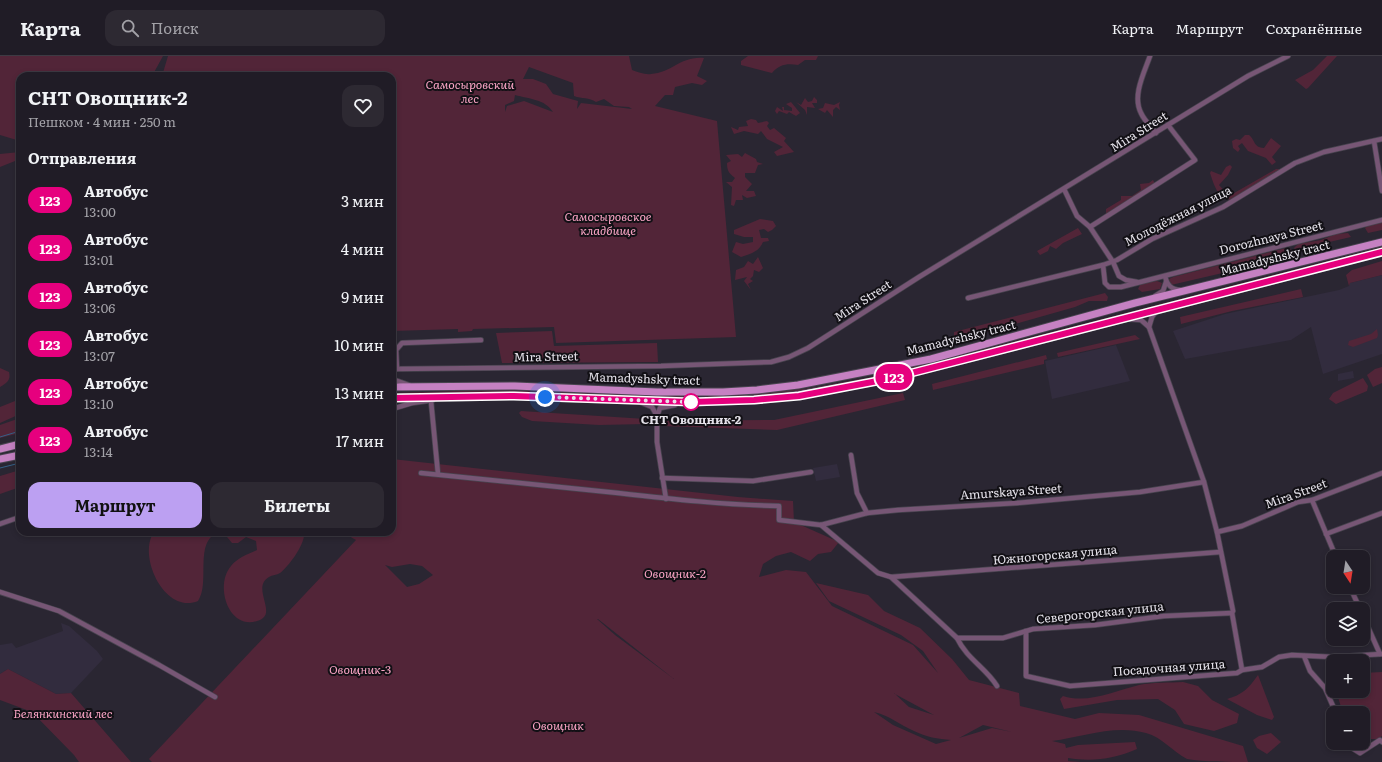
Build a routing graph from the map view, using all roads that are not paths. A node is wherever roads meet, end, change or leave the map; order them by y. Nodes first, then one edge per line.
1 (1150, 56) edge
2 (1288, 56) edge
3 (1168, 125) junction
4 (1156, 133) junction
5 (1382, 139) edge
6 (1374, 141) junction
7 (1064, 189) junction
8 (1382, 191) edge
9 (1382, 220) edge
10 (1090, 227) junction
11 (1382, 242) edge
12 (1382, 252) edge
13 (1113, 262) junction
14 (1103, 265) junction
15 (1165, 276) junction
16 (1138, 282) junction
17 (1166, 282) junction
18 (1190, 290) junction
19 (968, 298) dead end
20 (1147, 300) junction
21 (1158, 309) junction
22 (1124, 318) junction
23 (1148, 327) junction
24 (481, 340) dead end
25 (396, 350) edge
26 (396, 369) edge
27 (396, 380) edge
28 (414, 386) junction
29 (396, 387) edge
30 (443, 396) junction
31 (396, 398) edge
32 (431, 401) junction
33 (636, 401) junction
34 (682, 402) junction
35 (396, 409) edge
36 (657, 416) junction
37 (16, 445) edge
38 (0, 449) edge
39 (16, 455) edge
40 (851, 455) dead end
41 (0, 459) edge
42 (811, 472) dead end
43 (421, 473) dead end
44 (438, 474) junction
45 (1382, 474) edge
46 (662, 478) junction
47 (1204, 482) junction
48 (666, 500) junction
49 (1312, 500) junction
50 (867, 513) junction
51 (1382, 513) edge
52 (16, 518) edge
53 (0, 524) edge
54 (821, 525) junction
55 (1217, 532) junction
56 (1326, 534) junction
57 (1333, 550) edge
58 (1220, 552) junction
59 (891, 578) junction
60 (0, 592) edge
61 (1232, 613) junction
62 (1026, 631) junction
63 (1370, 631) edge
64 (957, 638) junction
65 (1381, 654) edge
66 (1304, 656) junction
67 (1242, 670) junction
68 (997, 686) dead end
69 (215, 698) dead end
70 (1333, 706) edge
71 (1382, 742) edge
72 (1370, 746) edge
73 (1355, 750) edge
74 (1365, 750) edge

1 - 4 street
2 - 3 street, Mira Street
3 - 4 street, Mira Street
3 - 10 street
4 - 7 street, Mira Street
5 - 6 street, Молодёжная улица
6 - 8 street
6 - 13 street, Молодёжная улица
7 - 10 street
7 - 26 street, Mira Street
9 - 15 street, Dorozhnaya Street
10 - 13 street
11 - 18 main road, Mamadyshsky tract
12 - 21 main road, Mamadyshsky tract
13 - 14 street, Молодёжная улица
13 - 16 street
14 - 16 street
14 - 19 street, Молодёжная улица
15 - 16 street
15 - 17 street
17 - 18 street
17 - 20 street
18 - 20 main road, Mamadyshsky tract
20 - 28 main road, Mamadyshsky tract
21 - 22 main road, Mamadyshsky tract
21 - 23 street
22 - 23 street
22 - 34 main road, Mamadyshsky tract
23 - 47 street
24 - 25 street
27 - 28 street
28 - 29 main road, Mamadyshsky tract
30 - 31 main road, Mamadyshsky tract
30 - 32 street
30 - 33 main road, Mamadyshsky tract
32 - 35 street
32 - 44 street
33 - 34 main road, Mamadyshsky tract
33 - 36 street
34 - 36 street
36 - 46 street
37 - 38 main road
39 - 41 main road
40 - 50 street
42 - 46 street
43 - 44 street
44 - 48 street
45 - 49 street, Mira Street
46 - 48 street
47 - 50 street, Amurskaya Street
47 - 55 street
48 - 54 street
49 - 55 street, Mira Street
49 - 56 street
50 - 54 street, Amurskaya Street
51 - 56 street
52 - 53 street
54 - 59 street
55 - 58 street
56 - 57 street
58 - 59 street, Южногорская улица
58 - 61 street
59 - 64 street
60 - 69 street
61 - 62 street, Северогорская улица
61 - 67 street
62 - 64 street, Северогорская улица
62 - 67 street, Посадочная улица
63 - 65 street
64 - 68 street
65 - 66 street, Посадочная улица
66 - 67 street, Посадочная улица
66 - 70 street
71 - 72 street
73 - 74 street

